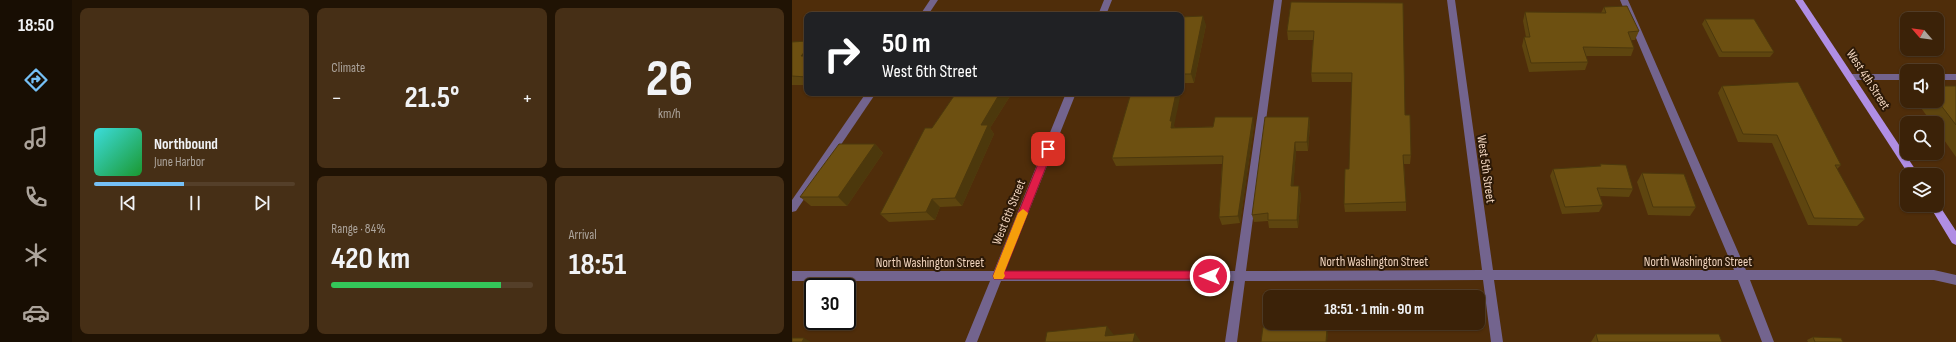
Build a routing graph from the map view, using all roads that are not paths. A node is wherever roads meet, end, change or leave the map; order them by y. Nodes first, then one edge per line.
1 (934, 0) edge
2 (1108, 0) edge
3 (1278, 0) edge
4 (1452, 0) edge
5 (1624, 0) edge
6 (1799, 0) edge
7 (926, 12) edge
8 (1103, 12) edge
9 (1851, 77) junction
10 (1900, 77) edge
11 (1944, 77) edge
12 (1956, 77) edge
13 (869, 96) edge
14 (1070, 96) edge
15 (1910, 168) edge
16 (792, 208) edge
17 (1938, 212) edge
18 (1956, 240) edge
19 (1488, 275) junction
20 (1742, 275) junction
21 (792, 276) edge
22 (998, 276) junction
23 (1240, 276) junction
24 (1956, 280) edge
25 (971, 342) edge
26 (1231, 342) edge
27 (1497, 342) edge
28 (1768, 342) edge

1 - 7 street
2 - 8 street
3 - 23 street
4 - 19 street, West 5th Street
5 - 20 street
6 - 9 main road, West 4th Street
9 - 10 street
9 - 15 main road, West 4th Street
11 - 12 street
13 - 16 street
14 - 22 street, West 6th Street
17 - 18 main road
19 - 20 street, North Washington Street
19 - 23 street, North Washington Street
19 - 27 street, West 5th Street
20 - 24 street, North Washington Street
20 - 28 street
21 - 22 street, North Washington Street
22 - 23 street, North Washington Street
22 - 25 street, West 6th Street
23 - 26 street

